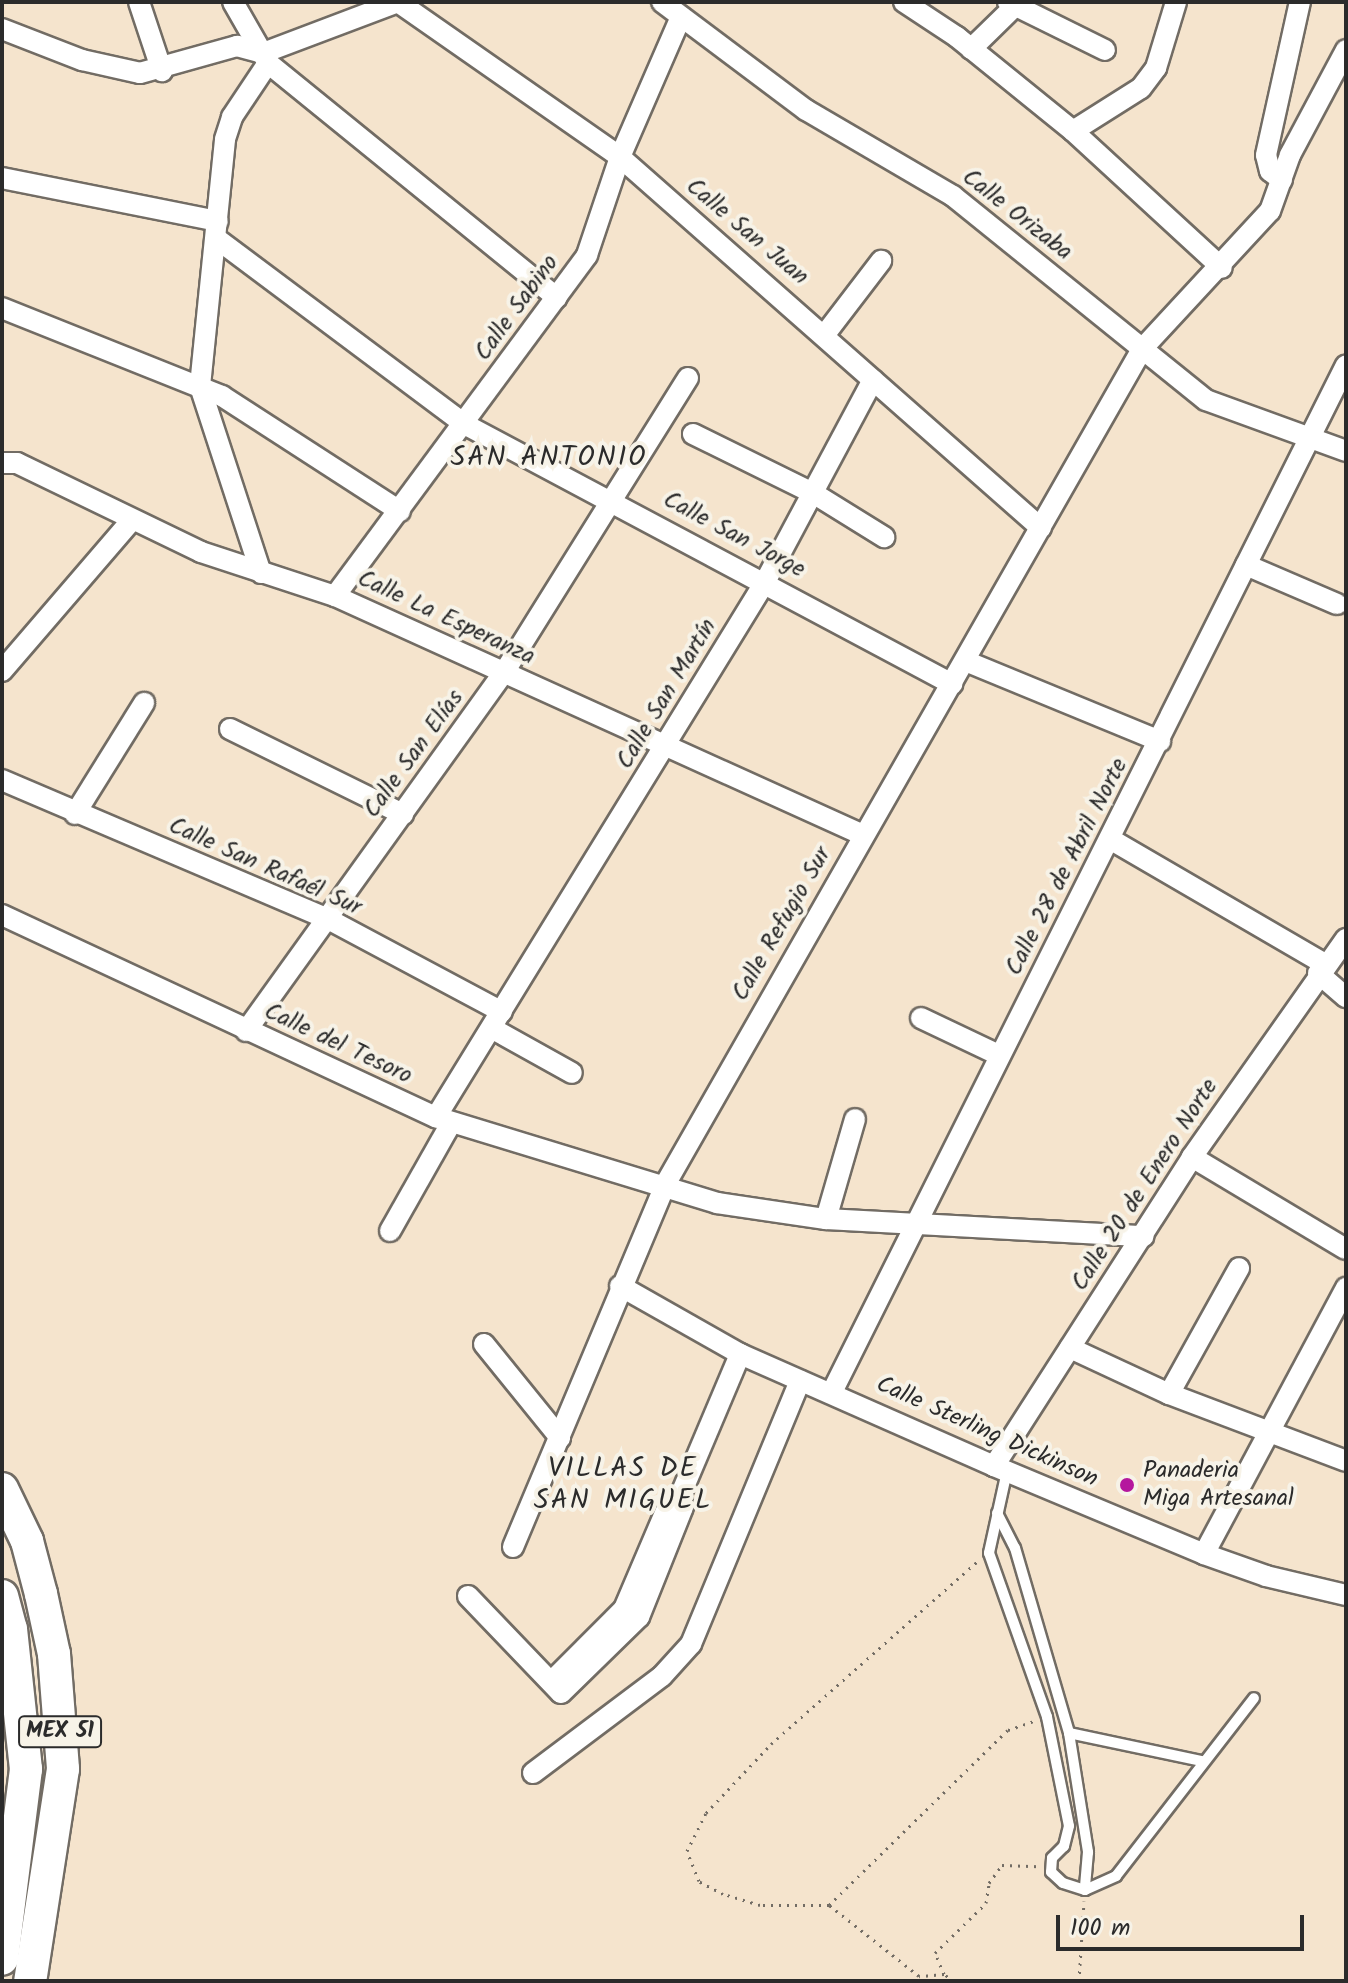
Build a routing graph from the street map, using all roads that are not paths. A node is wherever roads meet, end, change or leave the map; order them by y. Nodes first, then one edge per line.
1 (139, 2) edge
2 (233, 2) edge
3 (398, 2) edge
4 (662, 2) edge
5 (904, 2) edge
6 (1176, 2) edge
7 (1300, 2) edge
8 (1012, 4) edge
9 (681, 17) junction
10 (2, 29) edge
11 (971, 49) junction
12 (1105, 50) dead end
13 (1346, 50) edge
14 (266, 58) junction
15 (162, 71) junction
16 (1073, 131) junction
17 (620, 157) junction
18 (2, 178) edge
19 (1282, 180) junction
20 (218, 230) junction
21 (881, 261) dead end
22 (1222, 268) junction
23 (557, 298) junction
24 (2, 308) edge
25 (826, 333) junction
26 (1142, 349) junction
27 (1346, 365) edge
28 (688, 378) dead end
29 (873, 380) junction
30 (200, 386) junction
31 (466, 425) junction
32 (693, 434) dead end
33 (1312, 435) junction
34 (1346, 451) edge
35 (2, 463) edge
36 (813, 493) junction
37 (613, 500) junction
38 (400, 511) junction
39 (131, 521) junction
40 (1041, 528) junction
41 (884, 537) dead end
42 (1246, 565) junction
43 (261, 573) junction
44 (765, 582) junction
45 (335, 596) junction
46 (1337, 604) dead end
47 (968, 662) junction
48 (2, 671) edge
49 (503, 674) junction
50 (952, 684) junction
51 (144, 703) dead end
52 (230, 729) dead end
53 (1160, 741) junction
54 (667, 744) junction
55 (2, 780) edge
56 (75, 814) junction
57 (403, 814) junction
58 (863, 835) junction
59 (1110, 839) junction
60 (2, 915) edge
61 (328, 919) junction
62 (1346, 939) edge
63 (1321, 968) junction
64 (1346, 997) edge
65 (921, 1018) dead end
66 (497, 1020) junction
67 (246, 1031) junction
68 (999, 1055) junction
69 (572, 1073) dead end
70 (855, 1119) dead end
71 (443, 1120) junction
72 (1192, 1157) junction
73 (666, 1183) junction
74 (826, 1219) junction
75 (916, 1221) junction
76 (390, 1231) dead end
77 (1144, 1236) junction
78 (1346, 1249) edge
79 (1239, 1268) dead end
80 (620, 1286) junction
81 (1346, 1288) edge
82 (484, 1344) dead end
83 (1070, 1348) junction
84 (740, 1354) junction
85 (800, 1381) junction
86 (832, 1392) junction
87 (1169, 1394) junction
88 (1266, 1432) junction
89 (560, 1438) junction
90 (1346, 1461) edge
91 (1001, 1468) junction
92 (2, 1489) edge
93 (997, 1513) junction
94 (513, 1547) dead end
95 (1204, 1554) junction
96 (1344, 1589) edge
97 (2, 1596) edge
98 (468, 1596) dead end
99 (1254, 1698) dead end
100 (1069, 1733) junction
101 (1202, 1761) junction
102 (533, 1773) dead end
103 (1085, 1890) junction
104 (2, 1958) edge
105 (30, 1981) edge

1 - 15 street
2 - 14 street
3 - 14 street
3 - 17 street, Calle San Juan
4 - 9 street, Calle Orizaba
5 - 11 street
6 - 16 street
7 - 19 street
8 - 11 street
8 - 12 street
9 - 17 street, Calle Sabino
9 - 26 street, Calle Orizaba
10 - 15 street
11 - 16 street
13 - 19 street, Calle Refugio Sur
14 - 15 street
14 - 20 street
14 - 23 street
16 - 22 street
17 - 23 street, Calle Sabino
17 - 25 street, Calle San Juan
18 - 20 street
19 - 22 street, Calle Refugio Sur
20 - 30 street
20 - 31 street, Calle San Jorge
21 - 25 street
22 - 26 street, Calle Refugio Sur
23 - 31 street, Calle Sabino
24 - 30 street
25 - 29 street, Calle San Juan
26 - 33 street, Calle Orizaba
26 - 40 street, Calle Refugio Sur
27 - 33 street, Calle 28 de Abril Norte
28 - 37 street, Calle San Elías
29 - 36 street, Calle San Martín
29 - 40 street, Calle San Juan
30 - 38 street
30 - 43 street
31 - 37 street, Calle San Jorge
31 - 38 street, Calle Sabino
32 - 36 street
33 - 34 street, Calle Orizaba
33 - 42 street, Calle 28 de Abril Norte
35 - 39 street, Calle La Esperanza
36 - 41 street
36 - 44 street, Calle San Martín
37 - 44 street, Calle San Jorge
37 - 49 street, Calle San Elías
38 - 45 street, Calle Sabino
39 - 43 street, Calle La Esperanza
39 - 48 street
40 - 47 street, Calle Refugio Sur
42 - 46 street
42 - 53 street, Calle 28 de Abril Norte
43 - 45 street, Calle La Esperanza
44 - 50 street, Calle San Jorge
44 - 54 street, Calle San Martín
45 - 49 street, Calle La Esperanza
47 - 50 street, Calle Refugio Sur
47 - 53 street
49 - 54 street, Calle La Esperanza
49 - 57 street, Calle San Elías
50 - 58 street, Calle Refugio Sur
51 - 56 street
52 - 57 street
53 - 59 street, Calle 28 de Abril Norte
54 - 58 street, Calle La Esperanza
54 - 66 street, Calle San Martín
55 - 56 street, Calle San Rafaél Sur
56 - 61 street, Calle San Rafaél Sur
57 - 61 street, Calle San Elías
58 - 73 street, Calle Refugio Sur
59 - 63 street
59 - 68 street, Calle 28 de Abril Norte
60 - 67 street, Calle del Tesoro
61 - 66 street, Calle San Rafaél Sur
61 - 67 street, Calle San Elías
62 - 63 street, Calle 20 de Enero Norte
63 - 64 street
63 - 72 street, Calle 20 de Enero Norte
65 - 68 street
66 - 69 street
66 - 71 street, Calle San Martín
67 - 71 street, Calle del Tesoro
68 - 75 street, Calle 28 de Abril Norte
70 - 74 street
71 - 73 street, Calle del Tesoro
71 - 76 street, Calle San Martín
72 - 77 street, Calle 20 de Enero Norte
72 - 78 street
73 - 74 street, Calle del Tesoro
73 - 80 street, Calle Refugio Sur
74 - 75 street, Calle del Tesoro
75 - 77 street, Calle del Tesoro
75 - 86 street, Calle 28 de Abril Norte
77 - 83 street, Calle 20 de Enero Norte
79 - 87 street
80 - 84 street, Calle Sterling Dickinson
80 - 89 street, Calle Refugio Sur
81 - 88 street
82 - 89 street
83 - 87 street
83 - 91 street, Calle 20 de Enero Norte
84 - 85 street, Calle Sterling Dickinson
84 - 98 street
85 - 86 street, Calle Sterling Dickinson
85 - 102 street
86 - 91 street, Calle Sterling Dickinson
87 - 88 street
88 - 90 street
88 - 95 street
89 - 94 street, Calle Refugio Sur
91 - 93 lane
91 - 95 street, Calle Sterling Dickinson
92 - 105 main road, MEX 51
93 - 100 lane
93 - 103 lane
95 - 96 street, Calle Sterling Dickinson
97 - 104 main road, MEX 51
99 - 101 lane
100 - 101 lane
100 - 103 lane
101 - 103 lane

